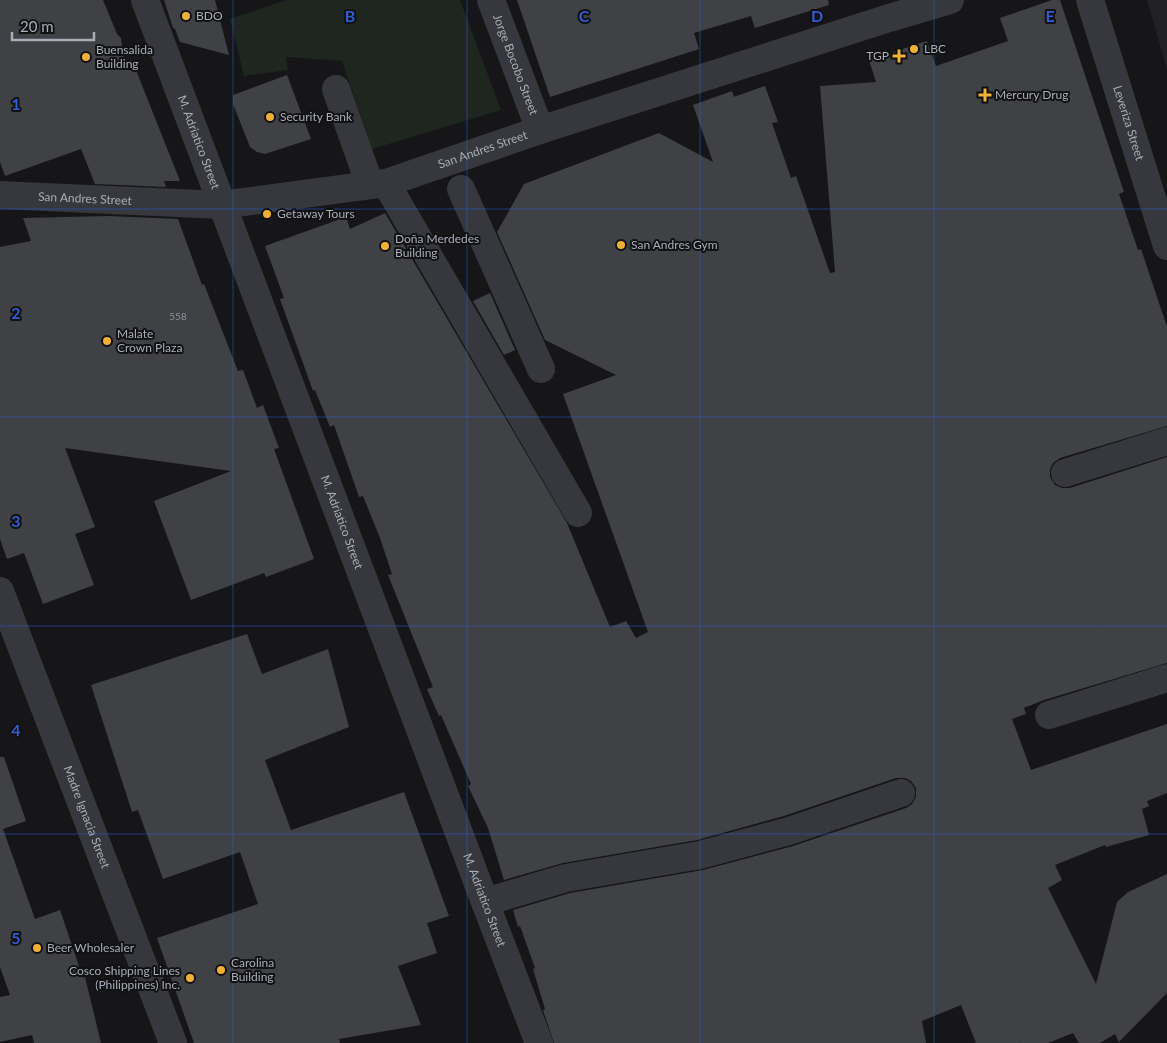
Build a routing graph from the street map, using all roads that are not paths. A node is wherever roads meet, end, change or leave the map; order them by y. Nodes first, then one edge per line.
1 (145, 0) edge
2 (491, 0) edge
3 (950, 0) edge
4 (1090, 0) edge
5 (886, 9) edge
6 (336, 89) dead end
7 (540, 130) junction
8 (378, 184) junction
9 (461, 189) dead end
10 (0, 195) edge
11 (222, 206) junction
12 (1167, 246) edge
13 (541, 369) dead end
14 (1167, 441) edge
15 (1065, 473) dead end
16 (578, 513) dead end
17 (0, 591) edge
18 (1167, 678) edge
19 (1049, 716) dead end
20 (901, 793) dead end
21 (485, 902) junction
22 (173, 1043) edge
23 (539, 1043) edge

1 - 11 street, M. Adriatico Street
2 - 7 street, Jorge Bocobo Street
3 - 5 street, San Andres Street
4 - 12 street, Leveriza Street
5 - 7 street, San Andres Street
6 - 8 street
7 - 8 street, San Andres Street
8 - 11 street, San Andres Street
8 - 16 street
9 - 13 street
10 - 11 street, San Andres Street
11 - 21 street, M. Adriatico Street
14 - 15 street
17 - 22 street, Madre Ignacia Street
18 - 19 street
20 - 21 street
21 - 23 street, M. Adriatico Street

